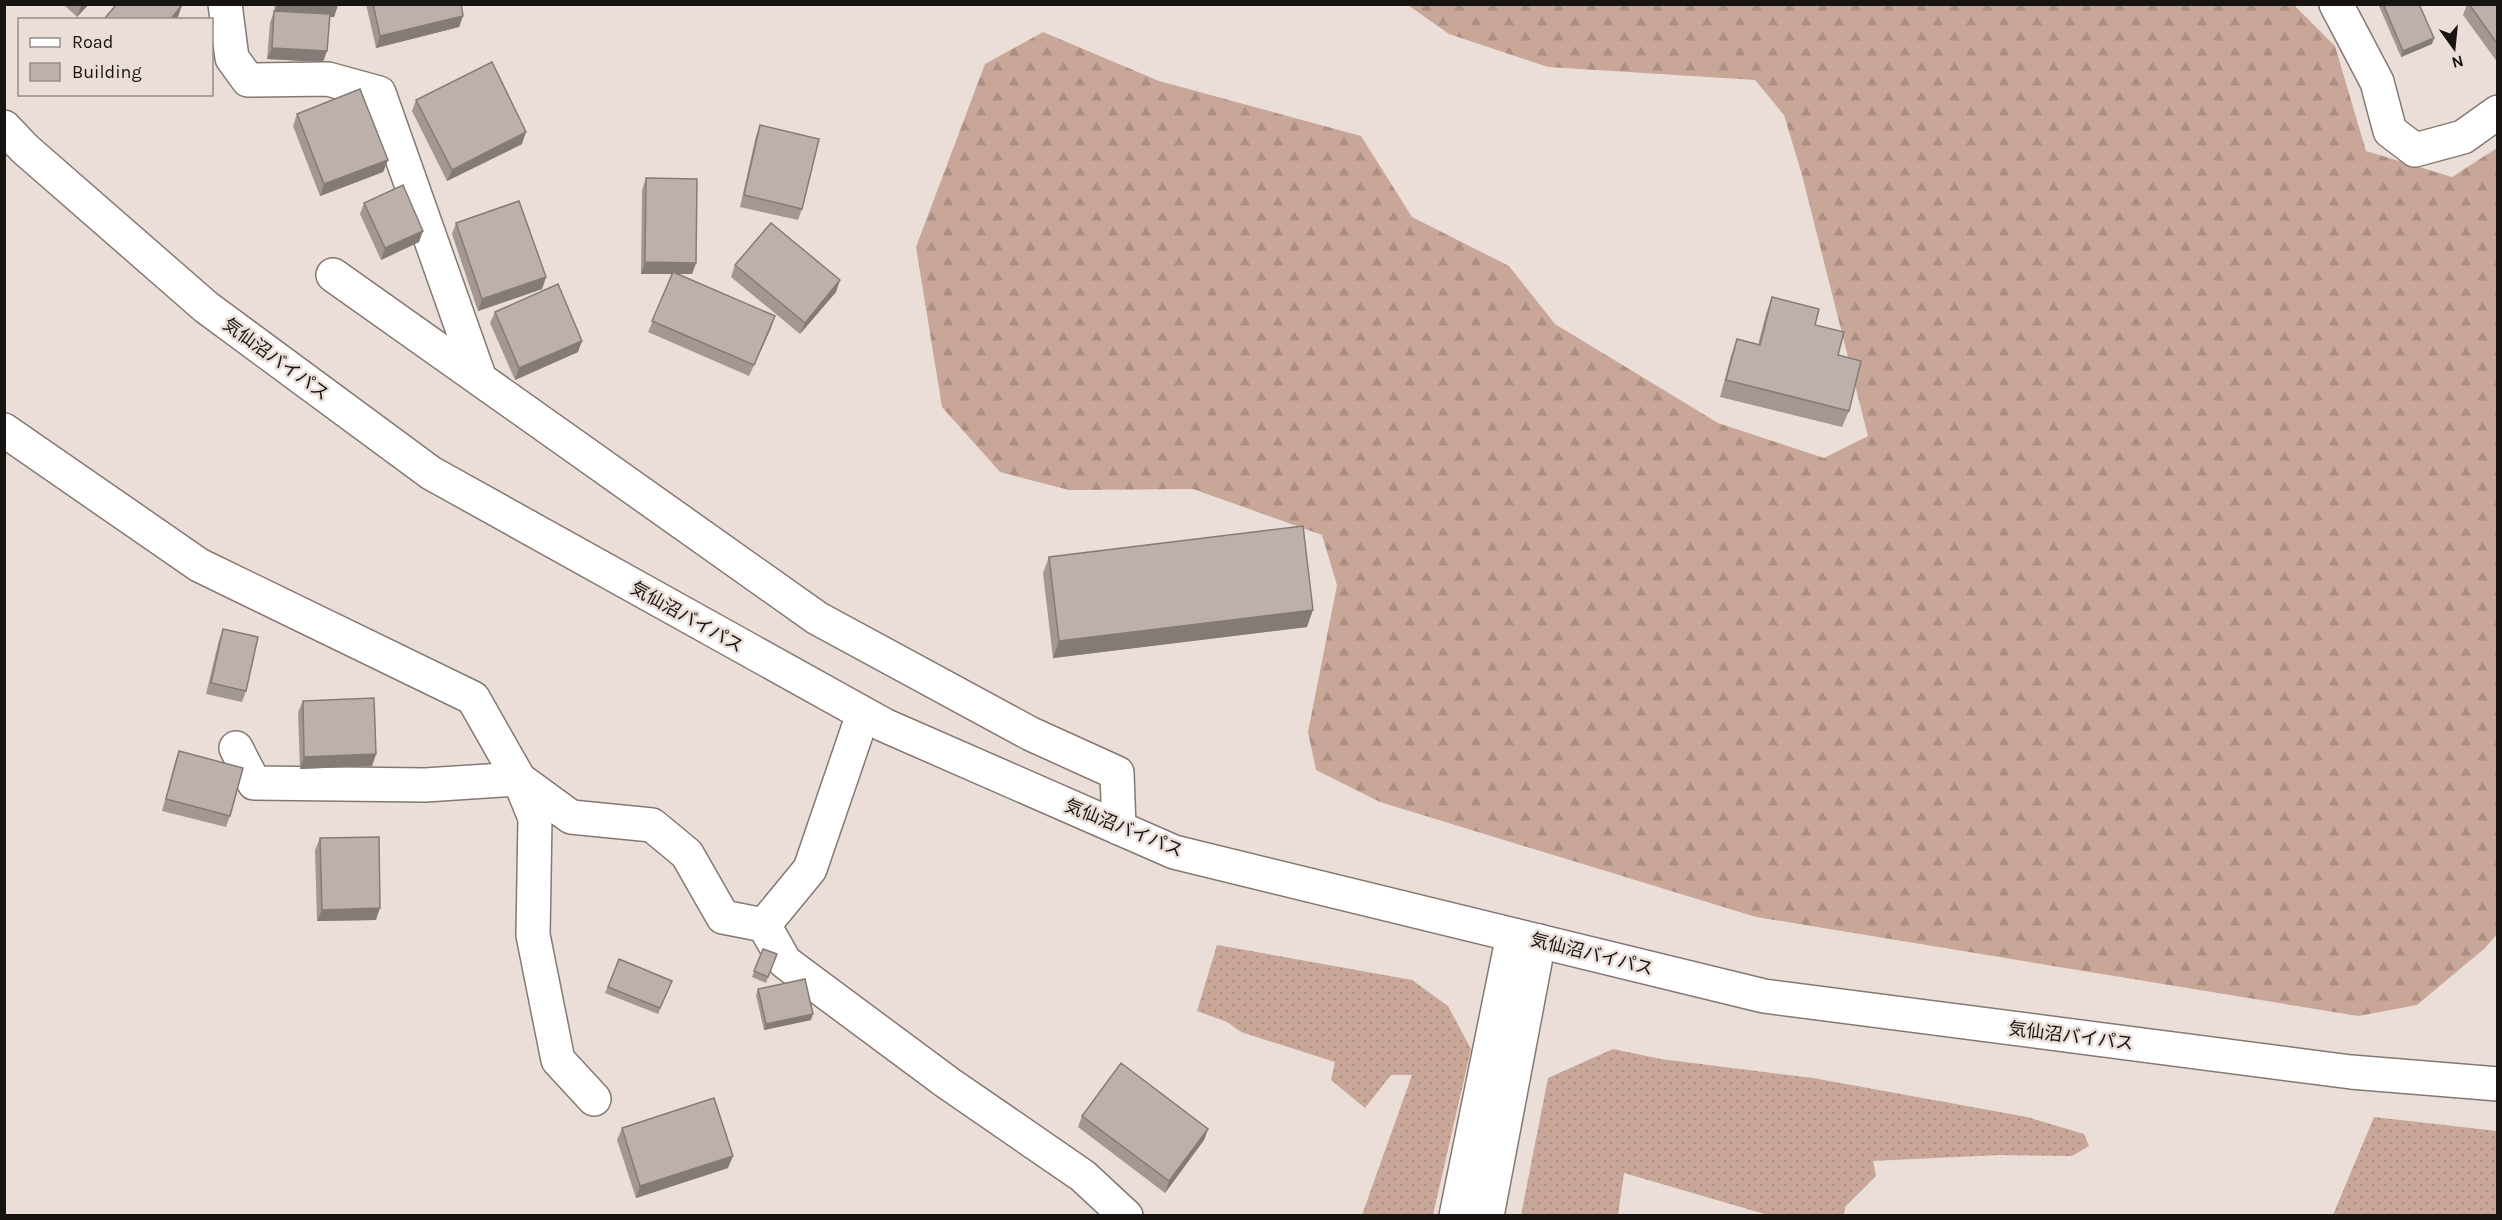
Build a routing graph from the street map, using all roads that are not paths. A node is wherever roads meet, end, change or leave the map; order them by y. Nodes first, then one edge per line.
1 (225, 4) edge
2 (2336, 4) edge
3 (2498, 112) edge
4 (4, 127) edge
5 (333, 275) dead end
6 (480, 379) junction
7 (4, 430) edge
8 (863, 714) junction
9 (236, 747) dead end
10 (519, 779) junction
11 (1119, 828) junction
12 (764, 925) junction
13 (1526, 938) junction
14 (2498, 1083) edge
15 (594, 1099) dead end
16 (1126, 1215) edge
17 (1456, 1215) edge
18 (1487, 1215) edge

1 - 6 main road
2 - 3 main road
4 - 8 main road, 気仙沼バイパス
5 - 6 main road
6 - 11 main road
7 - 10 main road
8 - 11 main road, 気仙沼バイパス
8 - 12 main road
9 - 10 main road
10 - 12 main road
10 - 15 main road
11 - 13 main road, 気仙沼バイパス
12 - 16 main road
13 - 14 main road, 気仙沼バイパス
13 - 17 main road
13 - 18 main road

